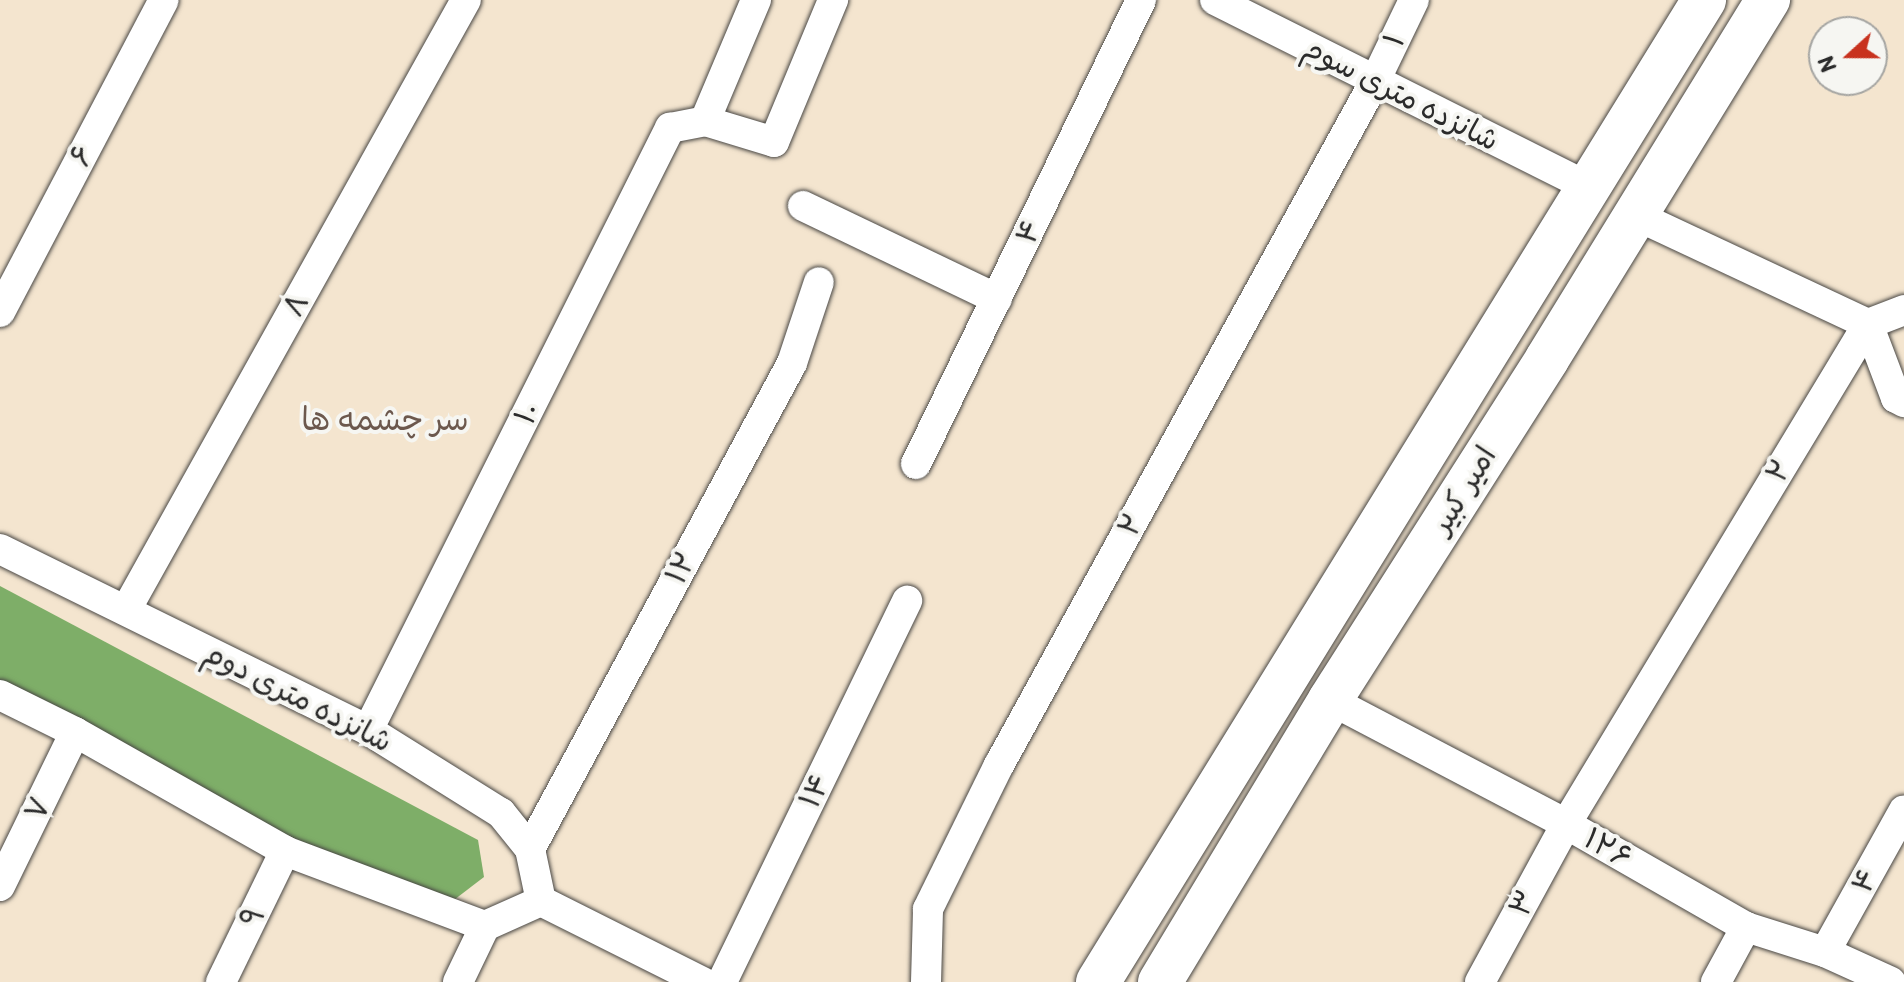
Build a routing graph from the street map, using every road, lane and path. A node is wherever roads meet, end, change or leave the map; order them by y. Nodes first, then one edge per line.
1 (164, 0) edge
2 (466, 0) edge
3 (756, 0) edge
4 (833, 0) edge
5 (1141, 0) edge
6 (1215, 0) edge
7 (1414, 0) edge
8 (1704, 0) edge
9 (1768, 0) edge
10 (1375, 81) junction
11 (705, 121) junction
12 (1588, 187) junction
13 (803, 206) dead end
14 (1635, 215) junction
15 (819, 282) dead end
16 (997, 299) junction
17 (1904, 310) edge
18 (0, 312) edge
19 (1868, 324) junction
20 (1499, 332) junction
21 (1547, 359) junction
22 (1904, 402) edge
23 (916, 464) dead end
24 (0, 549) edge
25 (907, 601) dead end
26 (126, 610) junction
27 (0, 695) edge
28 (1330, 700) junction
29 (368, 730) junction
30 (75, 732) junction
31 (1904, 810) edge
32 (1566, 824) junction
33 (530, 849) junction
34 (285, 851) junction
35 (0, 886) edge
36 (541, 901) junction
37 (485, 926) junction
38 (1746, 927) junction
39 (1825, 952) junction
40 (221, 982) edge
41 (458, 982) edge
42 (703, 982) edge
43 (722, 982) edge
44 (926, 982) edge
45 (1098, 982) edge
46 (1160, 982) edge
47 (1480, 982) edge
48 (1716, 982) edge
49 (1891, 982) edge

1 - 18 street, ۶
2 - 26 street, ۸
3 - 11 street
4 - 11 street
5 - 16 street, ۴
6 - 10 street, شانزده متری سوم
7 - 10 street, ۱
8 - 12 main road, امیر کبیر
9 - 14 main road, امیر کبیر
10 - 12 street, شانزده متری سوم
10 - 44 street, ۲
11 - 29 street, ۱۰
12 - 20 main road, امیر کبیر
13 - 16 street
14 - 19 street
14 - 21 main road, امیر کبیر
15 - 33 street, ۱۲
16 - 23 street, ۴
17 - 19 street
19 - 22 street
19 - 32 street, ۲
20 - 21 main road
20 - 45 main road, امیر کبیر
21 - 28 main road, امیر کبیر
24 - 26 street, شانزده متری دوم
25 - 43 street, ۱۴
26 - 29 street, شانزده متری دوم
27 - 30 street
28 - 32 street, ۱۲۶
28 - 46 main road, امیر کبیر
29 - 33 street, شانزده متری دوم
30 - 34 street
30 - 35 street, ۷
31 - 39 street, ۴
32 - 38 street, ۱۲۶
32 - 47 street, ۳
33 - 36 street, شانزده متری دوم
34 - 37 street
34 - 40 street, ۹
36 - 37 street
36 - 42 street
37 - 41 street
38 - 39 street, ۱۲۶
38 - 48 street
39 - 49 street, ۱۲۶

